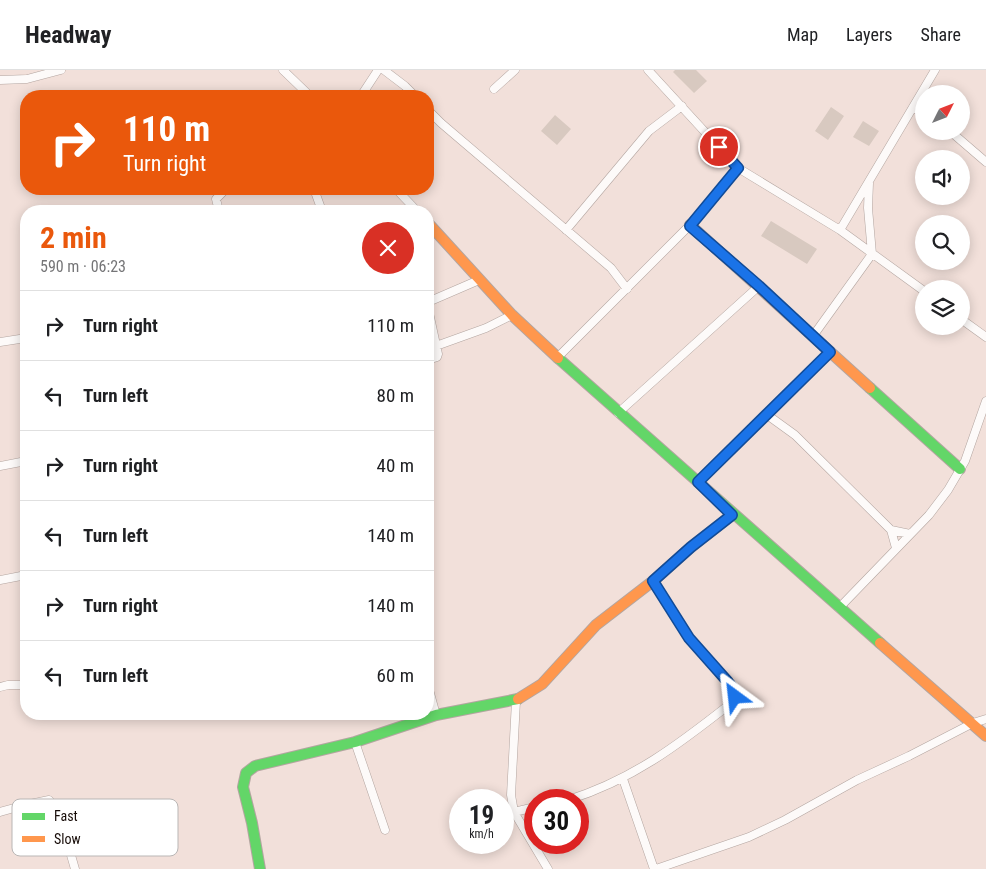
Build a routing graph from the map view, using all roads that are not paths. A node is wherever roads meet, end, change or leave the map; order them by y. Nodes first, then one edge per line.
1 (61, 70) edge
2 (284, 70) edge
3 (378, 70) edge
4 (384, 70) edge
5 (515, 70) edge
6 (648, 70) edge
7 (935, 70) edge
8 (0, 80) edge
9 (494, 89) dead end
10 (304, 90) edge
11 (365, 90) edge
12 (409, 90) edge
13 (682, 106) junction
14 (913, 107) joint
15 (434, 116) edge
16 (960, 140) edge
17 (986, 162) edge
18 (738, 168) junction
19 (869, 180) junction
20 (401, 195) edge
21 (411, 205) edge
22 (690, 226) junction
23 (434, 230) edge
24 (566, 230) junction
25 (840, 230) junction
26 (872, 254) junction
27 (479, 280) junction
28 (915, 285) edge
29 (759, 286) junction
30 (627, 289) junction
31 (434, 299) edge
32 (512, 315) junction
33 (970, 325) edge
34 (434, 336) edge
35 (813, 336) junction
36 (986, 337) edge
37 (20, 339) edge
38 (0, 342) edge
39 (436, 346) junction
40 (830, 352) junction
41 (434, 358) edge
42 (557, 358) junction
43 (986, 401) edge
44 (618, 413) junction
45 (766, 414) junction
46 (20, 462) edge
47 (0, 466) edge
48 (960, 469) junction
49 (698, 482) junction
50 (732, 515) junction
51 (891, 530) junction
52 (910, 534) junction
53 (896, 548) junction
54 (20, 576) edge
55 (0, 580) edge
56 (653, 581) junction
57 (839, 608) junction
58 (20, 685) edge
59 (0, 687) edge
60 (516, 700) junction
61 (434, 707) edge
62 (436, 714) joint
63 (986, 719) edge
64 (419, 720) edge
65 (973, 723) junction
66 (986, 736) edge
67 (355, 742) junction
68 (623, 779) junction
69 (511, 789) edge
70 (589, 793) edge
71 (524, 810) edge
72 (514, 812) joint
73 (385, 830) dead end
74 (71, 856) edge
75 (670, 867) edge
76 (75, 869) edge
77 (260, 869) edge
78 (548, 869) edge
79 (655, 869) edge

1 - 8 street
2 - 10 street
3 - 11 street
4 - 12 street
5 - 9 street
6 - 13 street
7 - 14 street
13 - 18 street
13 - 24 street
14 - 19 street
15 - 24 street
16 - 17 street
18 - 22 street
18 - 25 street
19 - 25 street
19 - 26 street
20 - 21 street
22 - 29 street
22 - 30 street
23 - 27 street
24 - 30 street
25 - 26 street
26 - 28 street
26 - 35 street
27 - 31 street
27 - 32 street
29 - 35 street
29 - 44 street
30 - 42 street
32 - 39 street
32 - 42 street
33 - 36 street
34 - 39 street
35 - 40 street
37 - 38 street
39 - 41 street
40 - 45 street
40 - 48 street
42 - 44 street
43 - 48 street
44 - 49 street
45 - 49 street
45 - 51 street
46 - 47 street
48 - 52 street
49 - 50 street
50 - 56 street
50 - 57 street
51 - 52 street
51 - 53 street
52 - 53 street
53 - 57 street
54 - 55 street
56 - 60 street
56 - 68 street
57 - 65 street
58 - 59 street
60 - 62 street
60 - 69 street
61 - 62 street
63 - 65 street
64 - 67 street
65 - 66 street
65 - 75 street
67 - 73 street
67 - 77 street
68 - 70 street
68 - 79 street
71 - 72 street
72 - 78 street
74 - 76 street
75 - 79 street

